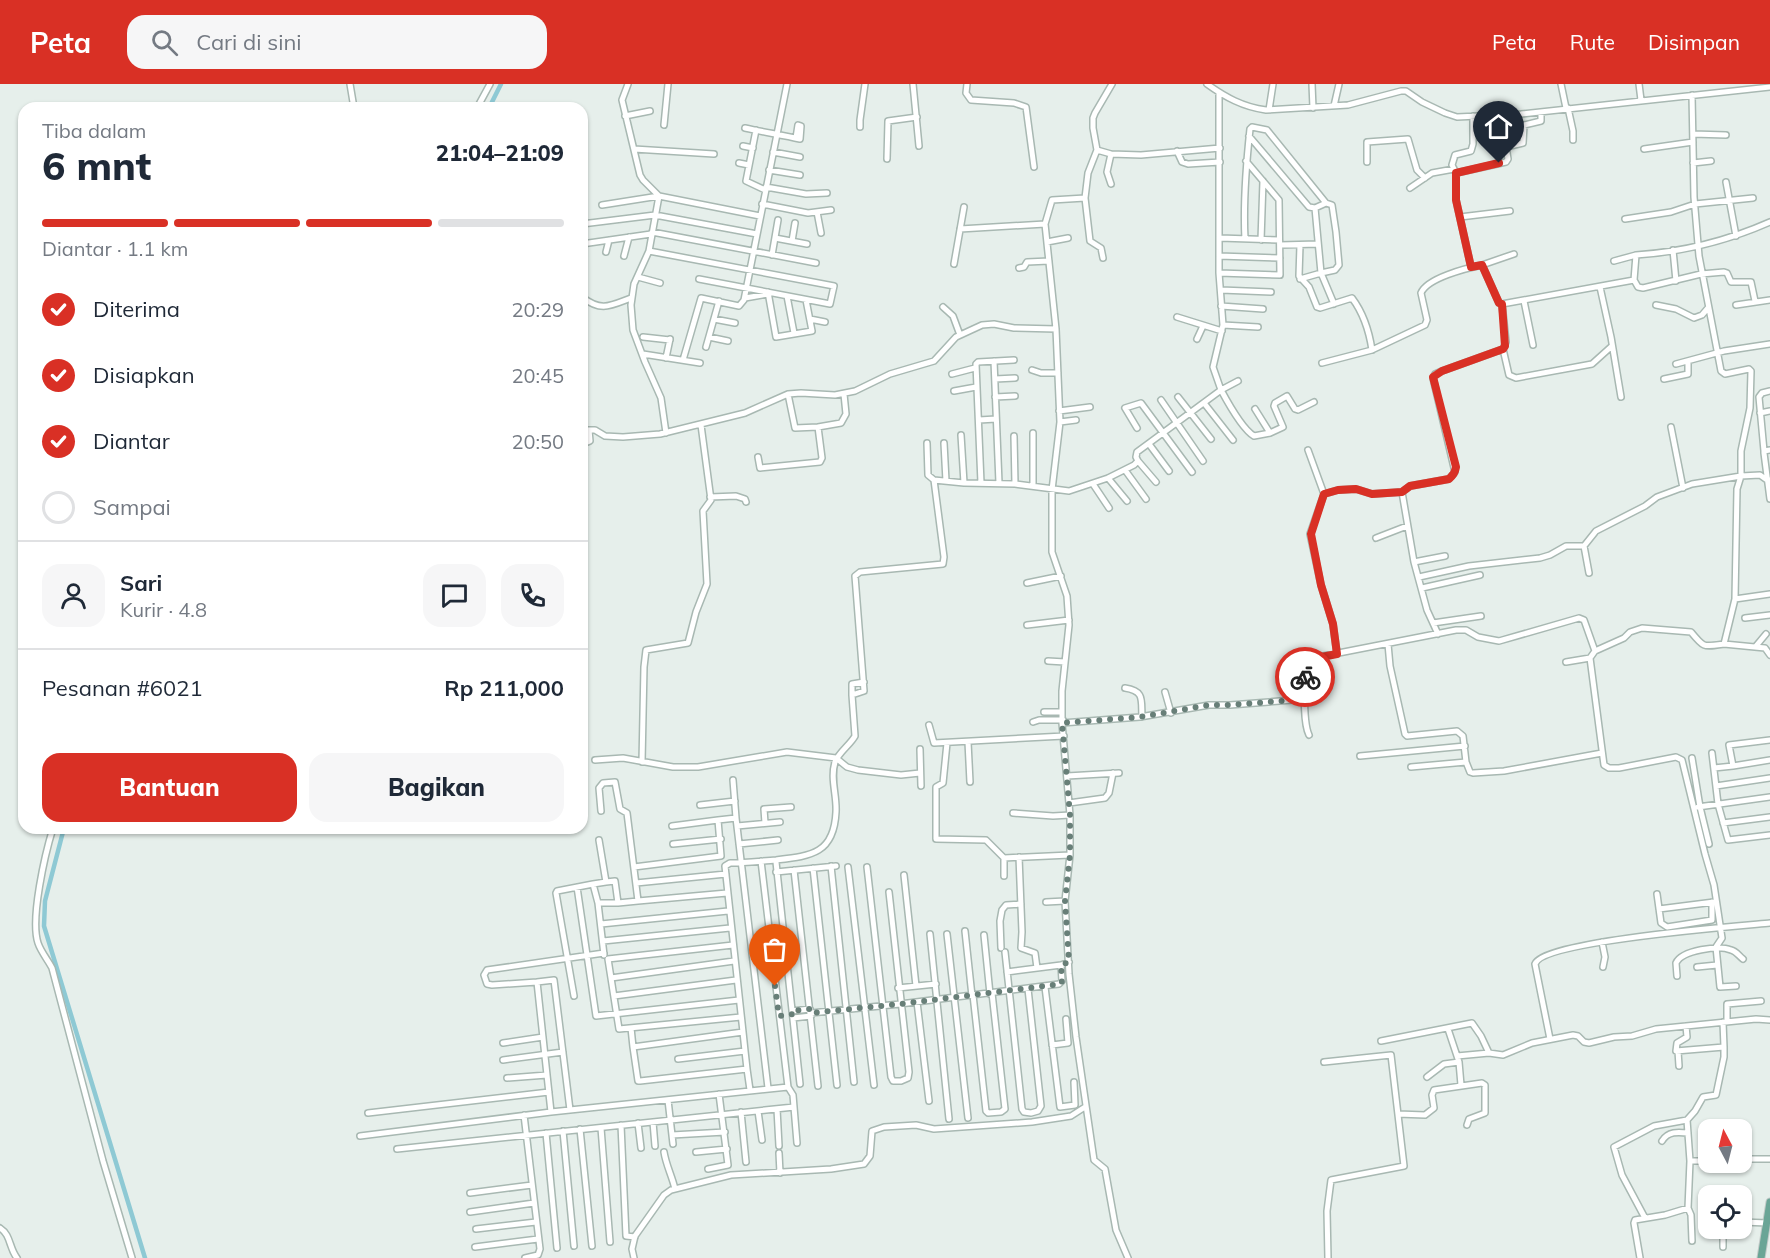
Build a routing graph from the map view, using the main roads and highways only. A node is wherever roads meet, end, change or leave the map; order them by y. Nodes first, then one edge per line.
1 (1770, 1204) edge
2 (1761, 1258) edge

1 - 2 main road

